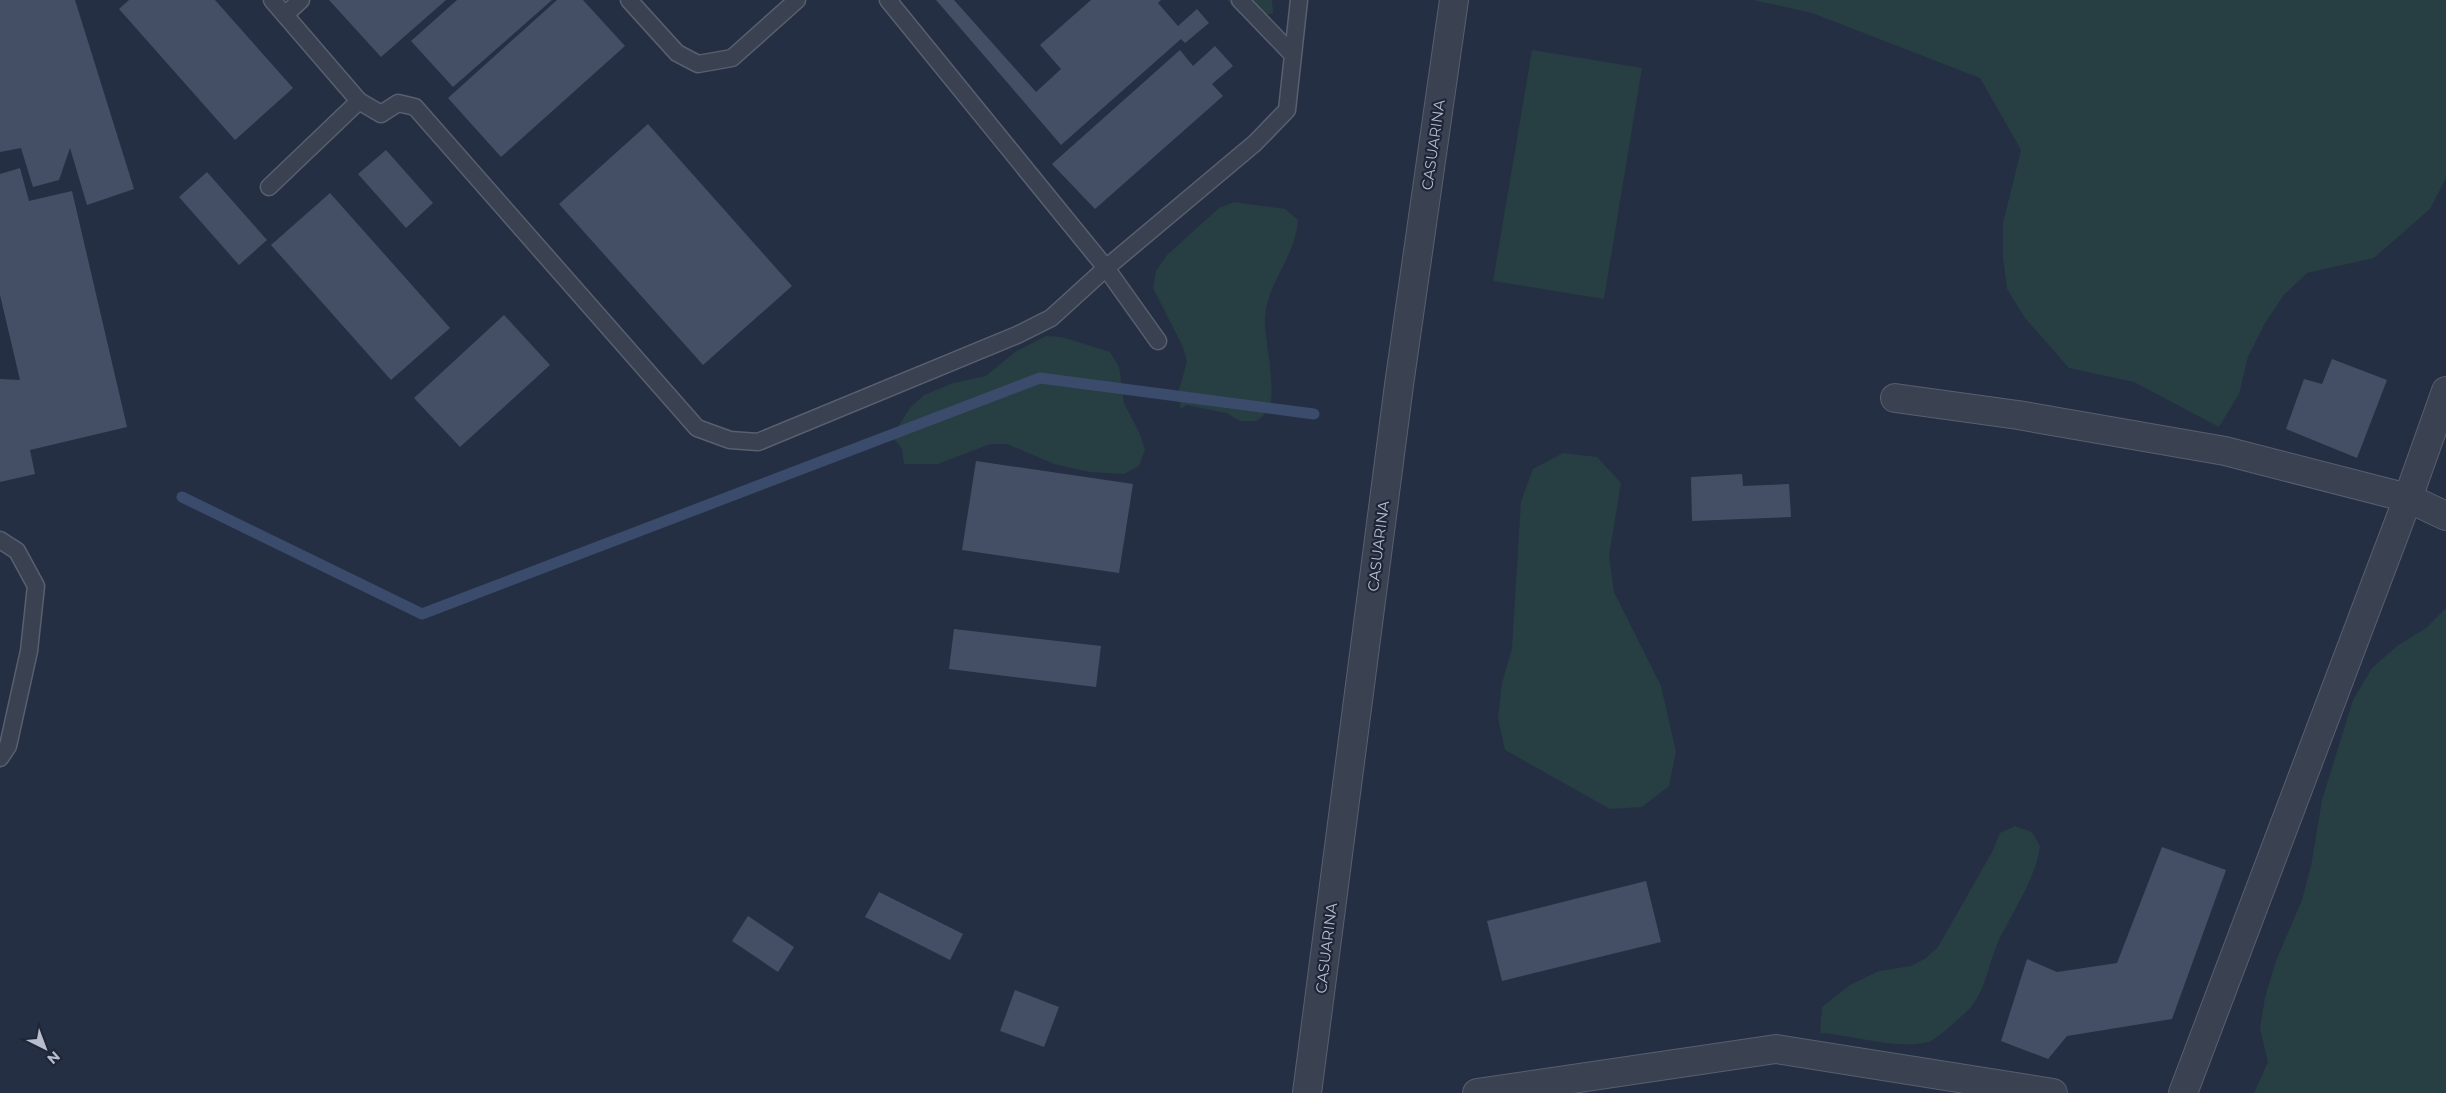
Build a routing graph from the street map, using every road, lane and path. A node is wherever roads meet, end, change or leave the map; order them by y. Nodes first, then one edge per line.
1 (272, 0) edge
2 (301, 0) edge
3 (629, 0) edge
4 (797, 0) edge
5 (888, 0) edge
6 (1240, 0) edge
7 (1299, 0) edge
8 (1454, 0) edge
9 (285, 15) junction
10 (1292, 54) junction
11 (359, 101) junction
12 (269, 186) dead end
13 (1106, 268) junction
14 (1158, 341) dead end
15 (2446, 391) edge
16 (1895, 398) dead end
17 (2408, 498) junction
18 (2446, 516) edge
19 (0, 540) edge
20 (0, 758) edge
21 (1307, 1093) edge
22 (1477, 1093) edge
23 (2053, 1093) edge
24 (2183, 1093) edge

1 - 9 lane
2 - 9 lane
3 - 4 lane
5 - 13 lane
6 - 10 lane
7 - 10 lane
8 - 21 street, CASUARINA
9 - 11 lane
10 - 13 lane
11 - 12 lane
11 - 13 lane
13 - 14 lane
15 - 17 street
16 - 17 street
17 - 18 street
17 - 24 street
19 - 20 lane
22 - 23 street

